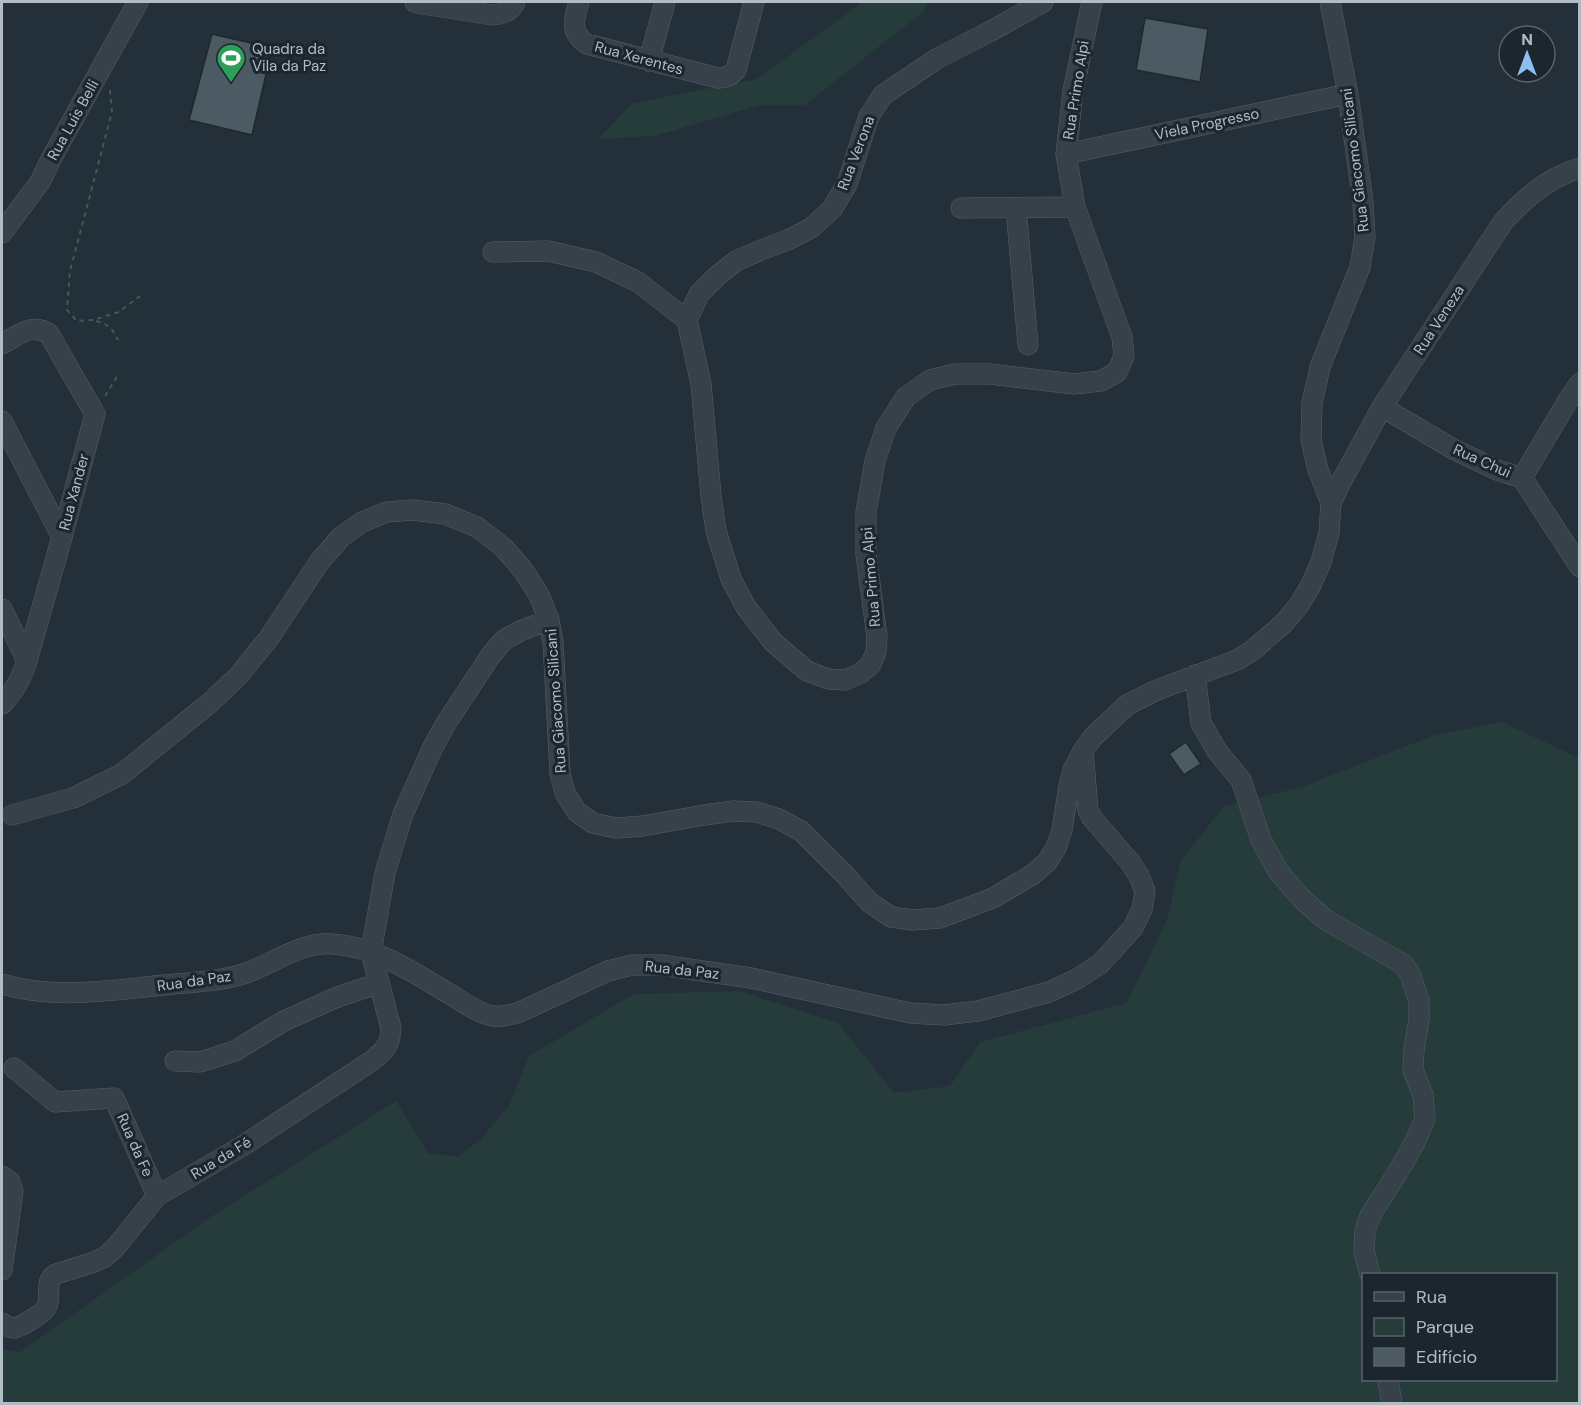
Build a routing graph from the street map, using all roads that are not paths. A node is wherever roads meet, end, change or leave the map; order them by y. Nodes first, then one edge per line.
1 (138, 2) edge
2 (420, 2) edge
3 (515, 2) edge
4 (579, 2) edge
5 (665, 2) edge
6 (754, 2) edge
7 (1043, 2) edge
8 (1092, 2) edge
9 (1330, 2) edge
10 (649, 61) junction
11 (1348, 94) junction
12 (1066, 154) junction
13 (1580, 168) edge
14 (1075, 207) junction
15 (961, 208) dead end
16 (1016, 208) junction
17 (2, 233) edge
18 (493, 252) dead end
19 (687, 320) junction
20 (2, 344) edge
21 (1028, 345) dead end
22 (1580, 383) edge
23 (1382, 407) junction
24 (2, 421) edge
25 (1521, 478) junction
26 (1331, 503) junction
27 (62, 537) junction
28 (1580, 567) edge
29 (2, 609) edge
30 (549, 620) junction
31 (27, 660) junction
32 (1195, 675) junction
33 (2, 704) edge
34 (1083, 751) junction
35 (12, 815) dead end
36 (371, 952) junction
37 (379, 983) junction
38 (2, 984) edge
39 (175, 1061) dead end
40 (14, 1068) dead end
41 (2, 1176) edge
42 (157, 1196) junction
43 (2, 1270) edge
44 (1369, 1273) edge
45 (2, 1323) edge
46 (1388, 1381) edge
47 (1392, 1404) edge

1 - 17 street, Rua Luis Belli
2 - 3 street
4 - 10 street, Rua Xerentes
5 - 10 street
6 - 10 street, Rua Xerentes
7 - 19 street, Rua Verona
8 - 12 street, Rua Primo Alpi
9 - 11 street, Rua Giacomo Silicani
11 - 12 street, Viela Progresso
11 - 26 street, Rua Giacomo Silicani
12 - 14 street, Rua Primo Alpi
13 - 23 street, Rua Veneza
14 - 16 street
14 - 19 street, Rua Primo Alpi
15 - 16 street
16 - 21 street
18 - 19 street
20 - 27 street, Rua Xander
22 - 25 street
23 - 25 street, Rua Chui
23 - 26 street, Rua Veneza
24 - 27 street
25 - 28 street, Rua Chui
26 - 32 street, Rua Giacomo Silicani
27 - 31 street, Rua Xander
29 - 31 street
30 - 34 street, Rua Giacomo Silicani
30 - 35 street, Rua Giacomo Silicani
30 - 36 street
31 - 33 street, Rua Xander
32 - 34 street, Rua Giacomo Silicani
32 - 44 street
34 - 36 street, Rua da Paz
36 - 37 street, Rua da Fé
36 - 38 street, Rua da Paz
37 - 39 street
37 - 42 street, Rua da Fé
40 - 42 street, Rua da Fe
41 - 43 street
42 - 45 street, Rua da Fé
46 - 47 street

